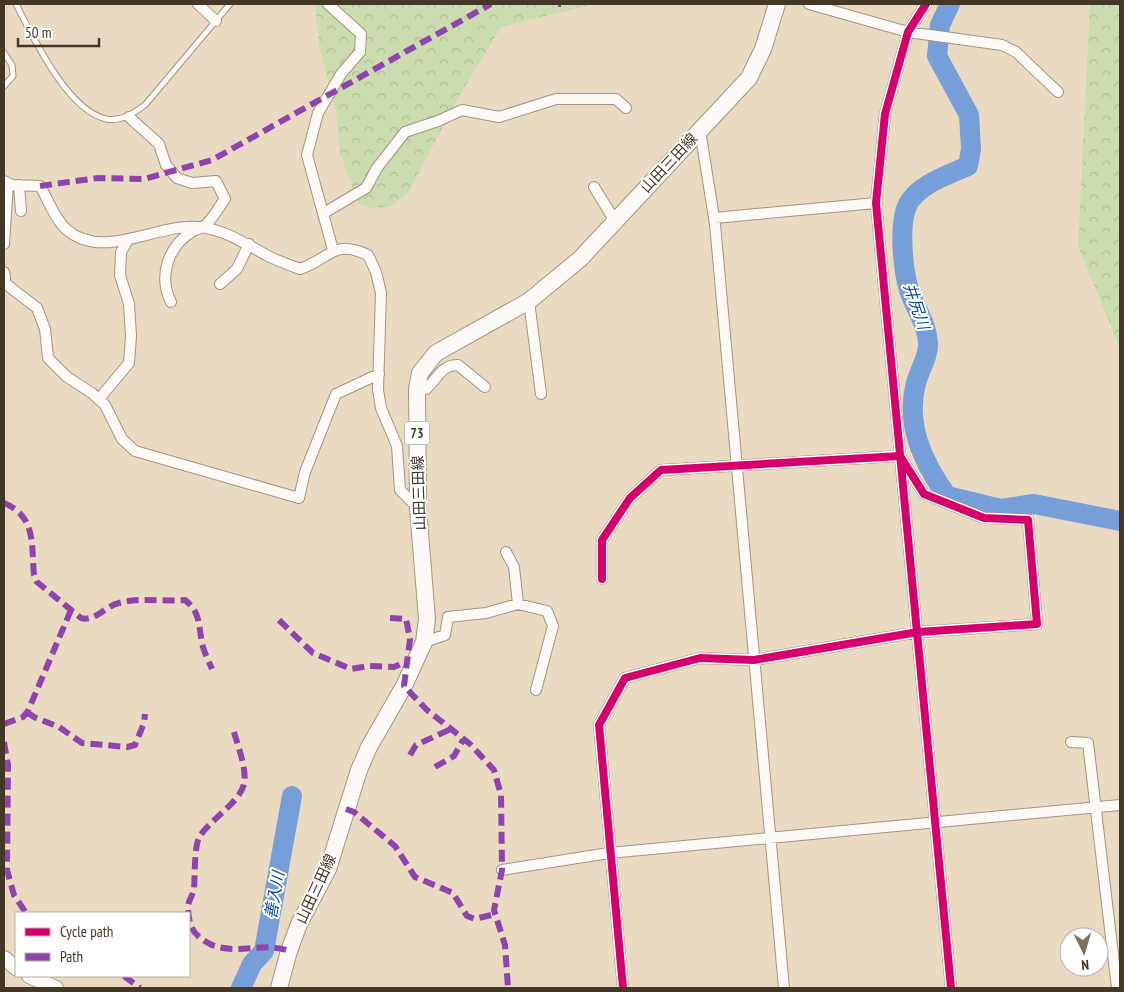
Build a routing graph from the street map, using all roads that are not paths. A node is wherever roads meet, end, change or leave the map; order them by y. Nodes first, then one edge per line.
1 (16, 4) edge
2 (198, 4) edge
3 (230, 4) edge
4 (328, 4) edge
5 (777, 4) edge
6 (809, 4) edge
7 (926, 4) edge
8 (216, 21) junction
9 (908, 32) junction
10 (4, 53) edge
11 (4, 86) edge
12 (1058, 92) dead end
13 (626, 108) dead end
14 (129, 117) junction
15 (700, 130) junction
16 (6, 182) edge
17 (19, 185) junction
18 (594, 187) dead end
19 (876, 203) junction
20 (22, 211) dead end
21 (324, 213) junction
22 (714, 218) junction
23 (615, 221) junction
24 (203, 228) junction
25 (128, 240) junction
26 (4, 244) edge
27 (249, 244) junction
28 (333, 250) junction
29 (4, 272) edge
30 (220, 284) dead end
31 (529, 301) junction
32 (171, 302) dead end
33 (379, 374) junction
34 (485, 387) dead end
35 (417, 389) junction
36 (541, 394) dead end
37 (99, 399) junction
38 (900, 456) junction
39 (737, 467) junction
40 (418, 508) junction
41 (506, 552) dead end
42 (602, 579) dead end
43 (518, 604) junction
44 (918, 632) junction
45 (424, 642) junction
46 (754, 660) junction
47 (536, 690) dead end
48 (1071, 742) dead end
49 (1120, 805) edge
50 (1095, 808) junction
51 (936, 821) junction
52 (772, 838) junction
53 (609, 853) junction
54 (502, 870) dead end
55 (4, 958) edge
56 (15, 967) edge
57 (31, 977) edge
58 (56, 988) edge
59 (279, 988) edge
60 (623, 988) edge
61 (784, 988) edge
62 (951, 988) edge
63 (1117, 988) edge

1 - 14 lane
2 - 8 street
3 - 8 lane
4 - 21 street
5 - 15 main road, 山田三田線 / 73
6 - 9 street
7 - 9 street
8 - 14 lane
9 - 12 street
9 - 19 street
10 - 11 lane
13 - 21 street
14 - 24 street
15 - 22 street
15 - 23 main road, 山田三田線 / 73
16 - 17 street
16 - 26 street
17 - 20 street
17 - 25 street
18 - 23 street
19 - 22 street
19 - 38 street
21 - 28 street
22 - 39 street
23 - 31 main road, 山田三田線 / 73
24 - 25 street
24 - 27 street
24 - 32 street
25 - 37 street
27 - 28 street
27 - 30 street
28 - 33 street
29 - 37 street
31 - 35 main road, 山田三田線 / 73
31 - 36 street
33 - 37 street
33 - 40 street
34 - 35 street
35 - 40 main road, 山田三田線 / 73
38 - 39 street
38 - 44 street
38 - 44 street
39 - 42 street
39 - 46 street
40 - 45 main road, 山田三田線 / 73
41 - 43 street
43 - 45 street
43 - 47 street
44 - 46 street
44 - 51 street
45 - 59 main road, 山田三田線 / 73
46 - 52 street
46 - 53 street
48 - 50 street
49 - 50 street
50 - 51 street
50 - 63 street
51 - 52 street
51 - 62 street
52 - 53 street
52 - 61 street
53 - 54 street
53 - 60 street
55 - 56 street
57 - 58 street

